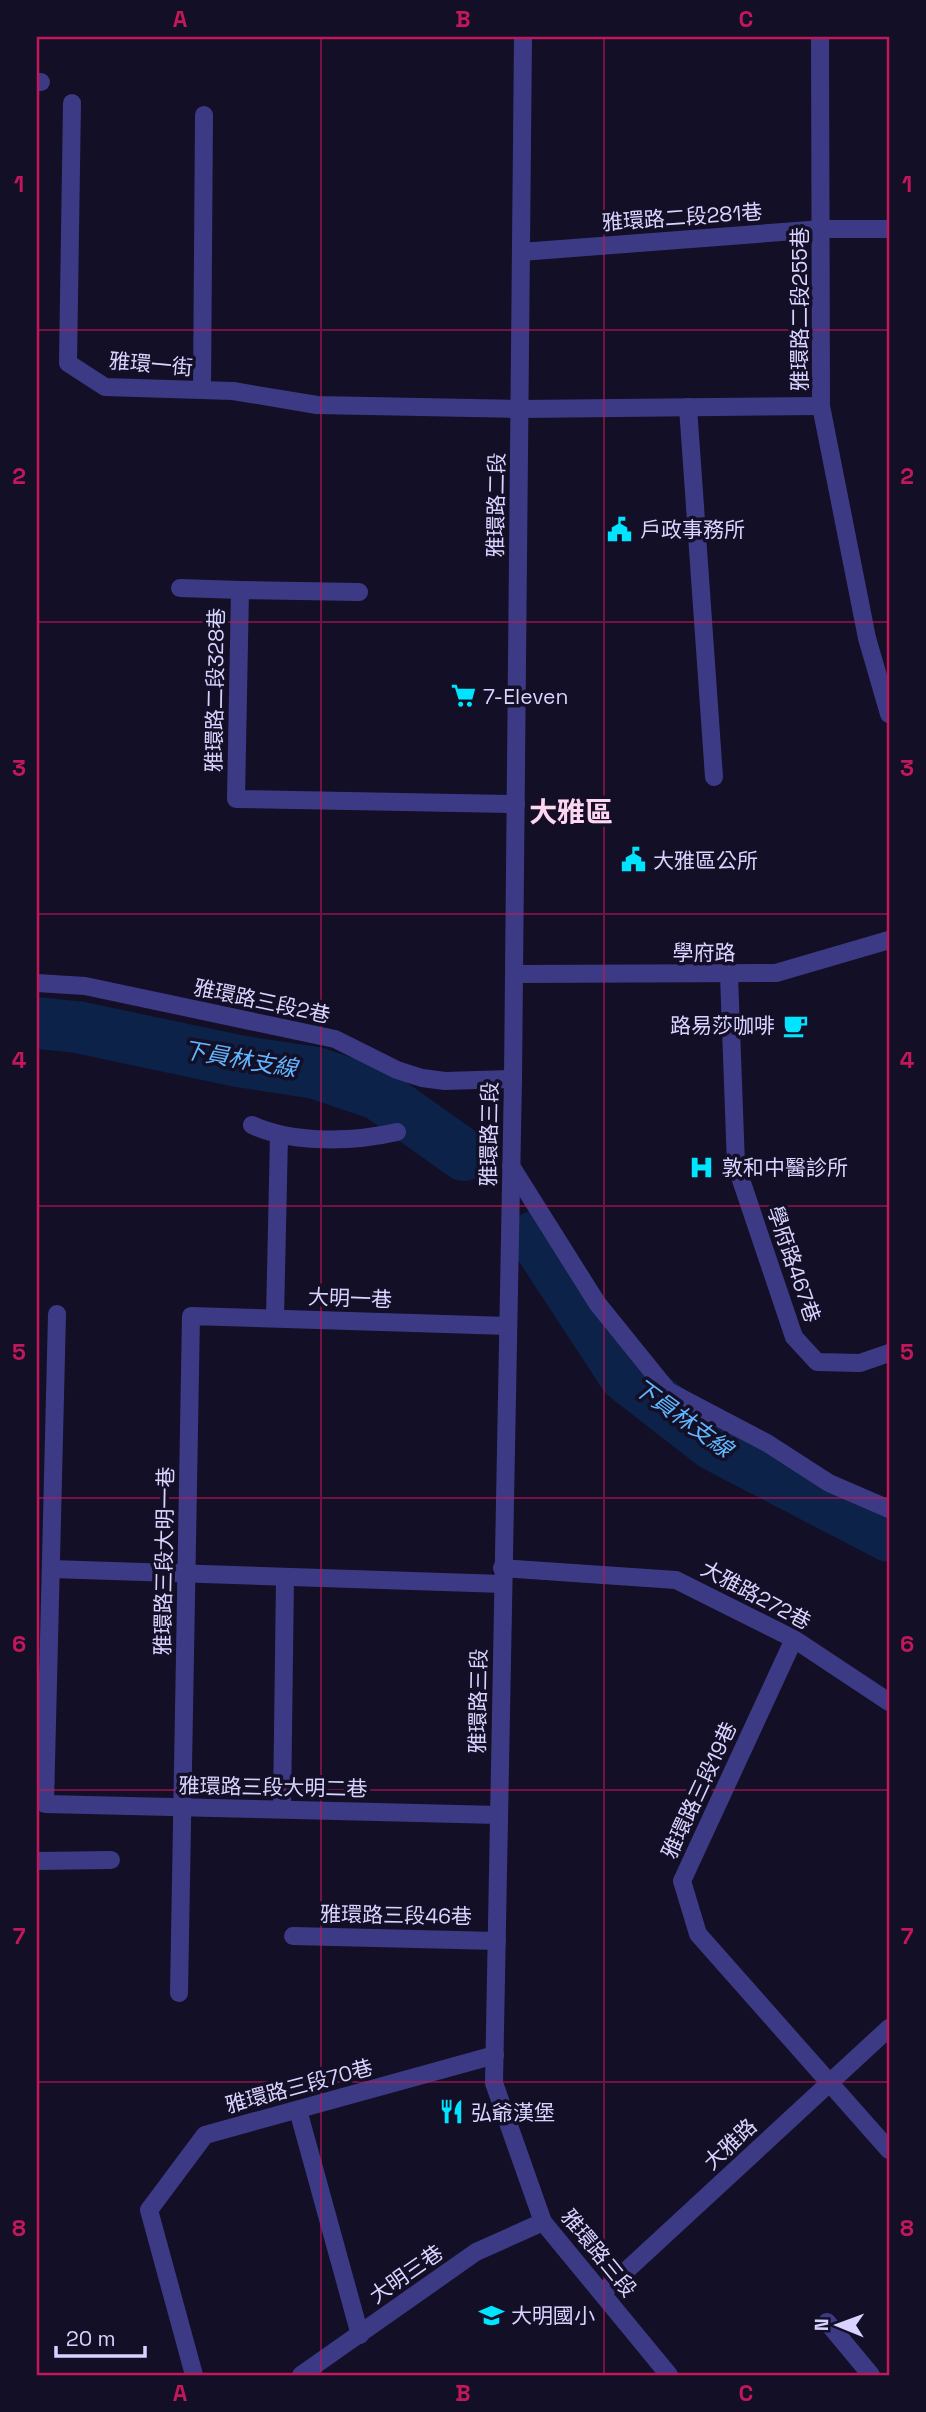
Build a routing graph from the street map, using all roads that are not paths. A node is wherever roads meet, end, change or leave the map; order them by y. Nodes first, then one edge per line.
1 (523, 37) edge
2 (820, 37) edge
3 (72, 103) dead end
4 (204, 115) dead end
5 (822, 229) junction
6 (889, 229) edge
7 (521, 252) junction
8 (202, 390) junction
9 (821, 406) junction
10 (688, 407) junction
11 (519, 410) junction
12 (180, 589) dead end
13 (240, 590) junction
14 (359, 592) dead end
15 (889, 714) edge
16 (715, 777) dead end
17 (516, 804) junction
18 (889, 940) edge
19 (514, 974) junction
20 (729, 975) junction
21 (37, 983) edge
22 (513, 1079) junction
23 (252, 1125) dead end
24 (397, 1132) dead end
25 (279, 1136) junction
26 (511, 1166) junction
27 (57, 1314) dead end
28 (191, 1316) joint
29 (275, 1318) junction
30 (508, 1326) junction
31 (889, 1353) edge
32 (889, 1509) edge
33 (52, 1569) junction
34 (187, 1574) junction
35 (503, 1576) junction
36 (285, 1577) junction
37 (794, 1639) junction
38 (889, 1702) edge
39 (182, 1807) junction
40 (282, 1809) junction
41 (499, 1815) junction
42 (111, 1860) dead end
43 (37, 1861) edge
44 (293, 1936) dead end
45 (497, 1941) junction
46 (179, 1993) dead end
47 (889, 2028) edge
48 (495, 2055) junction
49 (831, 2082) junction
50 (298, 2110) junction
51 (889, 2150) edge
52 (543, 2222) junction
53 (602, 2294) junction
54 (827, 2322) dead end
55 (360, 2335) junction
56 (194, 2375) edge
57 (302, 2375) edge
58 (669, 2375) edge
59 (871, 2375) edge

1 - 7 street, 雅環路二段
2 - 5 street, 雅環路二段255巷
3 - 8 street, 雅環一街
4 - 8 street, 雅環一街
5 - 6 street, 雅環路二段281巷
5 - 7 street, 雅環路二段281巷
5 - 9 street, 雅環路二段255巷
7 - 11 street, 雅環路二段
8 - 11 street, 雅環一街
9 - 10 street, 雅環路二段255巷
9 - 15 street
10 - 11 street, 雅環路二段255巷
10 - 16 street
11 - 17 street, 雅環路二段
12 - 13 street
13 - 14 street, 雅環路二段328巷
13 - 17 street, 雅環路二段328巷
17 - 19 street, 雅環路二段
18 - 20 street, 學府路
19 - 20 street, 學府路
19 - 22 street, 雅環路三段
20 - 31 street, 學府路467巷
21 - 22 street, 雅環路三段2巷
22 - 26 street, 雅環路三段
23 - 25 street
24 - 25 street
25 - 29 street
26 - 30 street, 雅環路三段
26 - 32 street
27 - 33 street
28 - 29 street, 大明一巷
28 - 34 street, 雅環路三段大明一巷
29 - 30 street, 大明一巷
30 - 35 street, 雅環路三段
33 - 34 street
33 - 39 street, 雅環路三段大明二巷
34 - 36 street
34 - 39 street, 雅環路三段大明一巷
35 - 36 street
35 - 37 street, 大雅路272巷
35 - 41 street, 雅環路三段
36 - 40 street
37 - 38 street, 大雅路272巷
37 - 49 street, 雅環路三段19巷
39 - 40 street, 雅環路三段大明二巷
39 - 46 street, 雅環路三段大明一巷
40 - 41 street, 雅環路三段大明二巷
41 - 45 street, 雅環路三段
42 - 43 street
44 - 45 street, 雅環路三段46巷
45 - 48 street, 雅環路三段
47 - 49 street, 大雅路
48 - 50 street, 雅環路三段70巷
48 - 52 street, 雅環路三段
49 - 51 street, 雅環路三段19巷
49 - 53 street, 大雅路
50 - 55 street
50 - 56 street, 雅環路三段70巷
52 - 53 street, 雅環路三段
52 - 55 street, 大明三巷
53 - 58 street, 雅環路三段
54 - 59 street
55 - 57 street, 大明三巷

